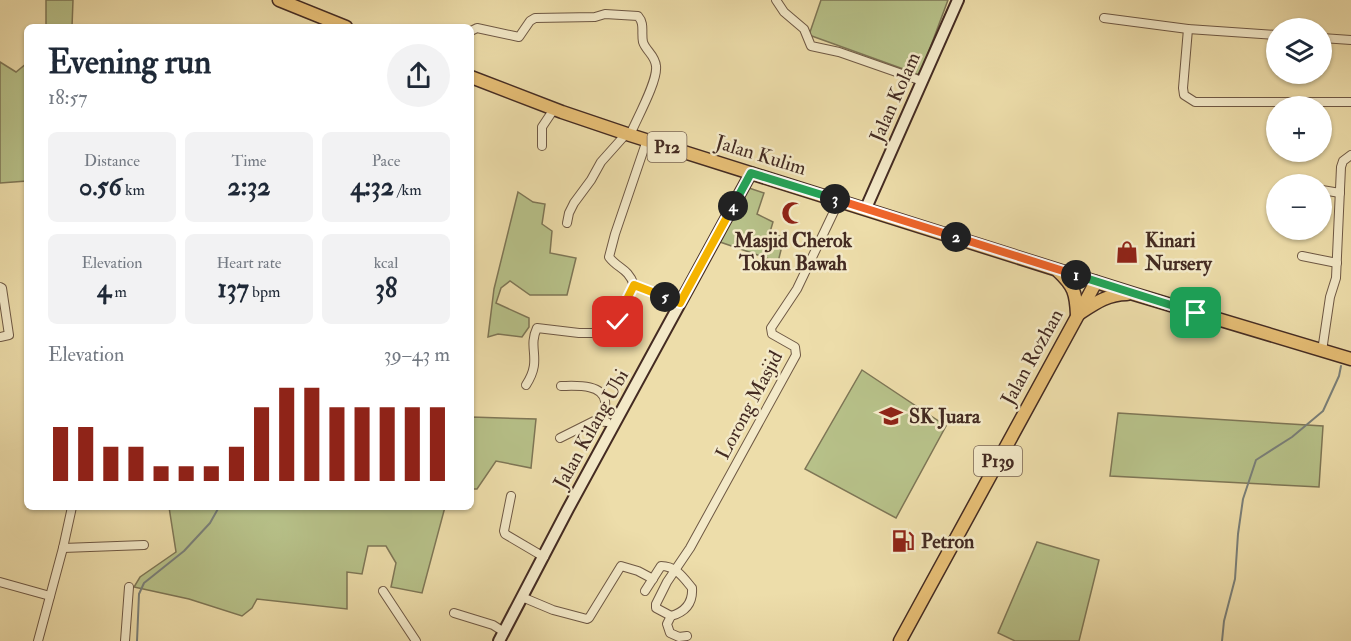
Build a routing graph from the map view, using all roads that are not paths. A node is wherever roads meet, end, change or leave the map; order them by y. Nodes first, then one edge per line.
1 (279, 0) edge
2 (776, 0) edge
3 (958, 0) edge
4 (1104, 18) dead end
5 (338, 24) edge
6 (1188, 28) junction
7 (474, 30) edge
8 (1266, 34) edge
9 (1332, 39) edge
10 (1351, 40) edge
11 (474, 78) edge
12 (922, 81) junction
13 (1351, 102) edge
14 (554, 109) junction
15 (628, 135) junction
16 (647, 140) junction
17 (542, 146) dead end
18 (1351, 155) edge
19 (751, 173) junction
20 (1332, 192) edge
21 (1340, 193) junction
22 (839, 201) junction
23 (866, 208) junction
24 (567, 223) dead end
25 (1302, 256) dead end
26 (1337, 263) junction
27 (1054, 268) junction
28 (1096, 282) junction
29 (634, 285) junction
30 (0, 287) edge
31 (1134, 294) junction
32 (680, 303) junction
33 (1077, 315) junction
34 (4, 336) edge
35 (1322, 351) junction
36 (1351, 359) edge
37 (526, 385) dead end
38 (561, 386) dead end
39 (609, 422) junction
40 (560, 438) dead end
41 (511, 496) dead end
42 (71, 510) edge
43 (144, 545) dead end
44 (63, 548) junction
45 (544, 557) junction
46 (676, 570) junction
47 (652, 579) junction
48 (0, 582) edge
49 (129, 587) dead end
50 (383, 591) dead end
51 (645, 591) dead end
52 (50, 596) junction
53 (522, 597) junction
54 (454, 614) dead end
55 (671, 616) junction
56 (687, 636) dead end
57 (502, 637) edge
58 (38, 641) edge
59 (125, 641) edge
60 (417, 641) edge
61 (900, 641) edge

1 - 5 main road
2 - 12 street
3 - 12 street, Jalan Kolam
4 - 6 street
6 - 8 street
6 - 13 street
7 - 15 street
9 - 10 street
11 - 14 main road, Jalan Kulim / P12
12 - 23 street, Jalan Kolam
14 - 15 main road, Jalan Kulim / P12
14 - 17 street
15 - 16 main road, Jalan Kulim / P12
15 - 24 street
16 - 19 main road, Jalan Kulim / P12
16 - 29 street
18 - 21 street
19 - 22 main road, Jalan Kulim / P12
19 - 32 street, Jalan Kilang Ubi
20 - 21 street
21 - 26 street
22 - 23 main road, Jalan Kulim / P12
22 - 46 street, Lorong Masjid
23 - 27 main road, Jalan Kulim / P12
25 - 26 street
26 - 35 street
27 - 28 main road, Jalan Kulim / P12
27 - 33 main road
28 - 31 main road, Jalan Kulim / P12
28 - 33 main road, Jalan Rozhan / P139
29 - 32 street
29 - 37 street
30 - 34 street
31 - 33 main road
31 - 35 main road, Jalan Kulim / P12
32 - 39 street, Jalan Kilang Ubi
33 - 61 main road, Jalan Rozhan / P139
35 - 36 main road, Jalan Kulim / P12
38 - 39 street
39 - 40 street
39 - 45 street, Jalan Kilang Ubi
41 - 45 street
42 - 44 street
43 - 44 street
44 - 52 street
45 - 53 street, Jalan Kilang Ubi
46 - 47 street
46 - 55 street
46 - 55 street
47 - 51 street
47 - 53 street
48 - 52 street
49 - 59 street
50 - 60 street
52 - 58 street
53 - 57 street, Jalan Kilang Ubi
54 - 57 street
55 - 56 street

